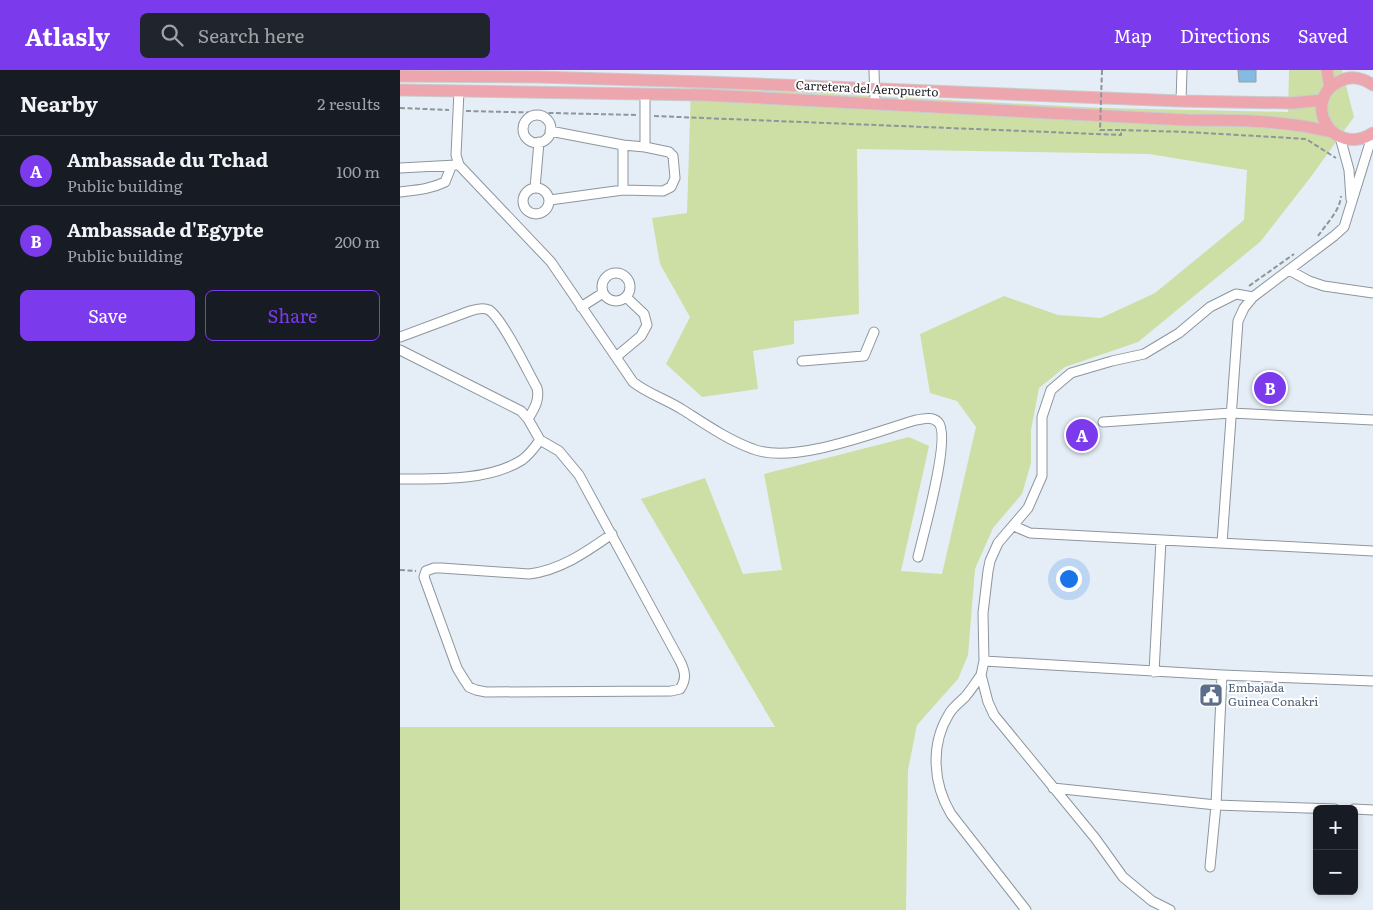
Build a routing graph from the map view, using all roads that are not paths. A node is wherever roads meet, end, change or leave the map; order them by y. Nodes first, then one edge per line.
1 (874, 70) edge
2 (1182, 70) edge
3 (1327, 70) edge
4 (1358, 74) edge
5 (400, 76) edge
6 (1373, 85) edge
7 (875, 88) junction
8 (1330, 88) junction
9 (400, 90) edge
10 (459, 91) junction
11 (646, 94) junction
12 (1038, 95) junction
13 (1323, 100) junction
14 (1181, 101) junction
15 (875, 103) junction
16 (1037, 112) junction
17 (550, 131) junction
18 (1373, 133) edge
19 (1336, 135) junction
20 (539, 142) junction
21 (624, 145) junction
22 (645, 147) junction
23 (455, 166) junction
24 (400, 168) edge
25 (535, 188) junction
26 (623, 190) junction
27 (400, 192) edge
28 (550, 200) junction
29 (1351, 206) junction
30 (526, 209) junction
31 (515, 224) junction
32 (1289, 270) junction
33 (1373, 292) edge
34 (603, 293) junction
35 (626, 297) junction
36 (1253, 297) junction
37 (580, 307) junction
38 (874, 332) dead end
39 (400, 337) edge
40 (400, 350) edge
41 (616, 357) junction
42 (802, 361) dead end
43 (1231, 413) junction
44 (528, 419) junction
45 (1373, 420) edge
46 (1103, 422) dead end
47 (540, 440) junction
48 (400, 479) edge
49 (1014, 526) junction
50 (612, 534) junction
51 (1160, 540) junction
52 (1222, 543) junction
53 (1373, 551) edge
54 (918, 557) dead end
55 (984, 661) junction
56 (1154, 672) junction
57 (981, 675) junction
58 (1222, 675) junction
59 (1373, 680) edge
60 (1053, 788) junction
61 (1216, 805) junction
62 (1313, 808) edge
63 (1358, 809) edge
64 (1373, 810) edge
65 (1210, 867) dead end
66 (1026, 910) edge
67 (1170, 910) edge

1 - 7 street
2 - 14 street
3 - 8 main road
4 - 6 main road
4 - 8 main road
5 - 7 main road, Carretera del Aeropuerto
7 - 12 main road, Carretera del Aeropuerto
7 - 15 street
8 - 13 main road
9 - 10 main road, Carretera del Aeropuerto
10 - 11 main road, Carretera del Aeropuerto
10 - 23 street
11 - 15 main road, Carretera del Aeropuerto
11 - 22 street
12 - 14 main road, Carretera del Aeropuerto
12 - 16 main road
13 - 14 main road, Carretera del Aeropuerto
13 - 19 main road
15 - 16 main road, Carretera del Aeropuerto
16 - 19 main road, Carretera del Aeropuerto
17 - 20 street
17 - 20 street
17 - 21 street
18 - 19 main road, Carretera del Aeropuerto
18 - 29 street
19 - 29 street
20 - 25 street
21 - 22 street
21 - 26 street
22 - 26 street
23 - 24 street
23 - 27 street
23 - 31 street
25 - 28 street
25 - 30 street
26 - 28 street
28 - 30 street
29 - 32 street
30 - 31 street
31 - 37 street
32 - 33 street
32 - 36 street
34 - 35 street
34 - 35 street
34 - 37 street
35 - 41 street
36 - 43 street
36 - 49 street
37 - 41 street
38 - 42 street
39 - 44 street
40 - 44 street
41 - 54 street
43 - 45 street
43 - 46 street
43 - 52 street
44 - 47 street
47 - 48 street
47 - 50 street
49 - 51 street
49 - 55 street
50 - 50 street
51 - 52 street
51 - 56 street
52 - 53 street
55 - 56 street
55 - 57 street
56 - 58 street
57 - 60 street
57 - 66 street
58 - 59 street
58 - 61 street
60 - 61 street
60 - 67 street
61 - 62 street
61 - 65 street
63 - 64 street

